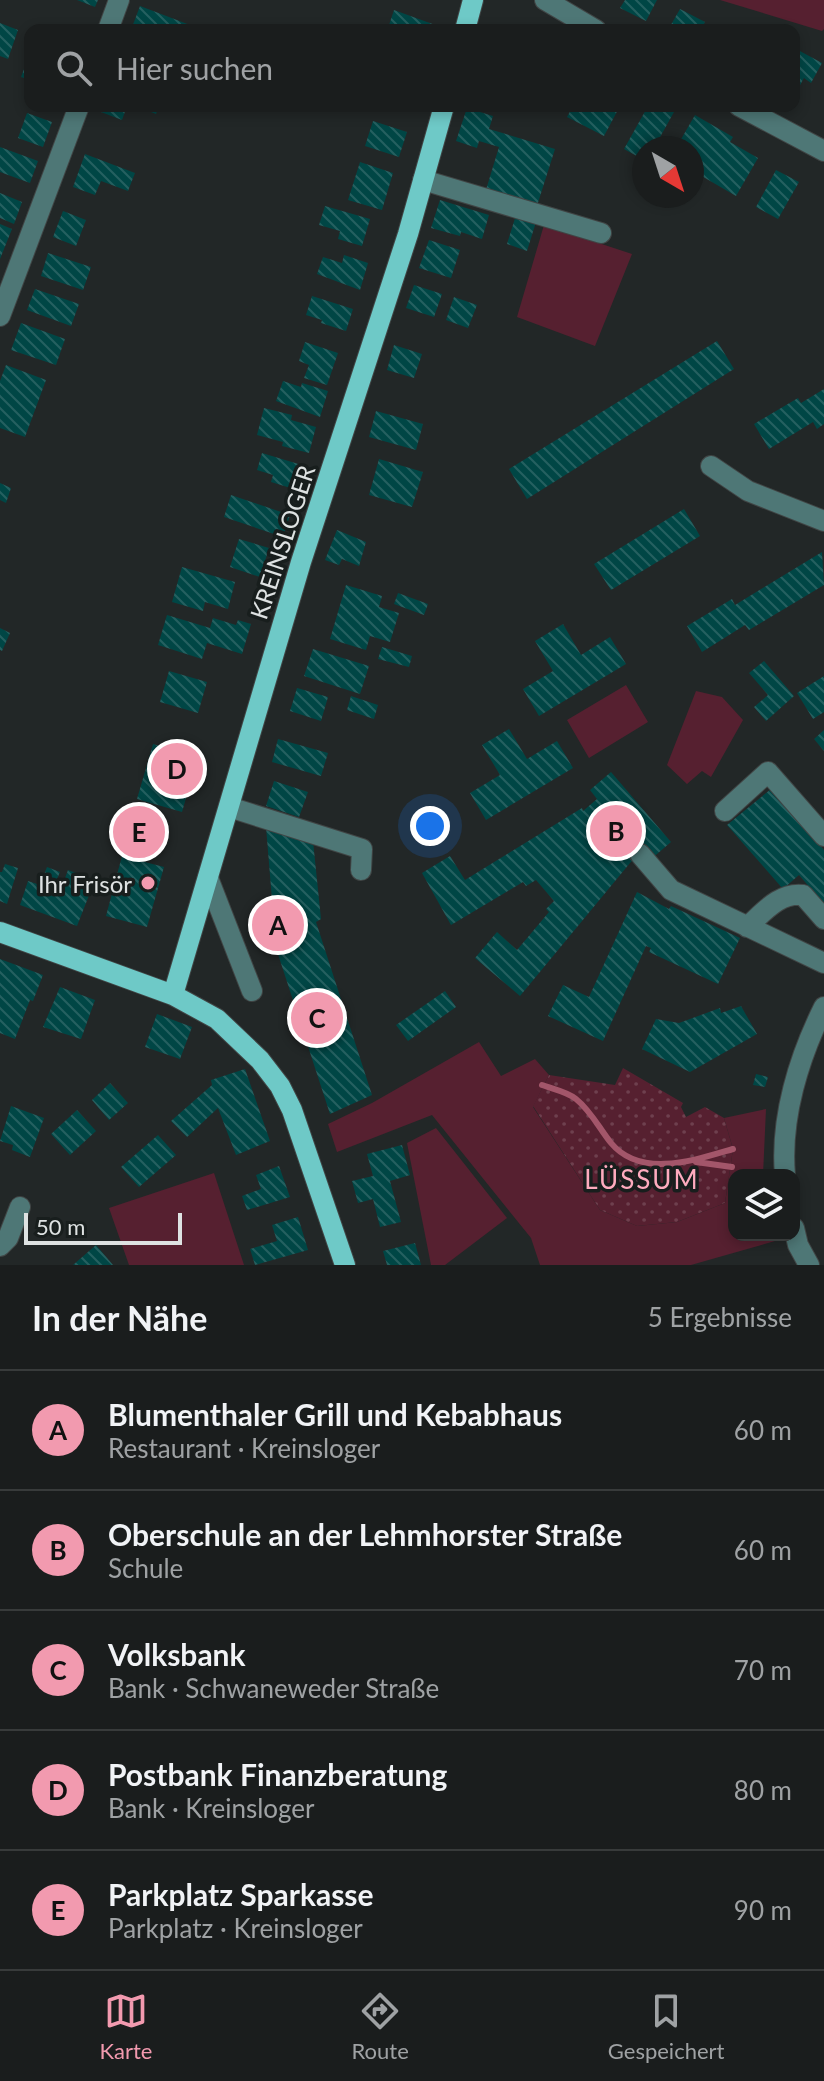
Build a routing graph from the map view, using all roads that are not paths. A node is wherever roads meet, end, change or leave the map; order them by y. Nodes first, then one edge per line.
1 (119, 0) edge
2 (473, 0) edge
3 (545, 0) edge
4 (110, 24) edge
5 (467, 24) edge
6 (586, 24) edge
7 (77, 112) edge
8 (442, 112) edge
9 (750, 112) edge
10 (824, 151) edge
11 (423, 180) junction
12 (601, 233) dead end
13 (0, 316) edge
14 (711, 466) dead end
15 (824, 521) edge
16 (229, 807) junction
17 (725, 811) dead end
18 (824, 836) edge
19 (640, 854) dead end
20 (361, 870) dead end
21 (208, 878) junction
22 (824, 919) edge
23 (747, 927) junction
24 (0, 932) edge
25 (824, 963) edge
26 (252, 991) dead end
27 (173, 995) junction
28 (824, 1007) edge
29 (785, 1169) edge
30 (20, 1207) dead end
31 (797, 1241) edge
32 (0, 1246) edge
33 (345, 1265) edge
34 (809, 1265) edge

1 - 4 street
2 - 5 main road
3 - 6 street
7 - 13 street
8 - 11 main road, KREINSLOGER
9 - 10 street
11 - 12 street
11 - 16 main road, KREINSLOGER
14 - 15 street
16 - 20 street
16 - 21 main road, KREINSLOGER
17 - 18 street
19 - 23 street
21 - 26 street
21 - 27 main road, KREINSLOGER
22 - 23 street
23 - 25 street
24 - 27 main road
27 - 33 main road
28 - 29 street
30 - 32 street
31 - 34 street

